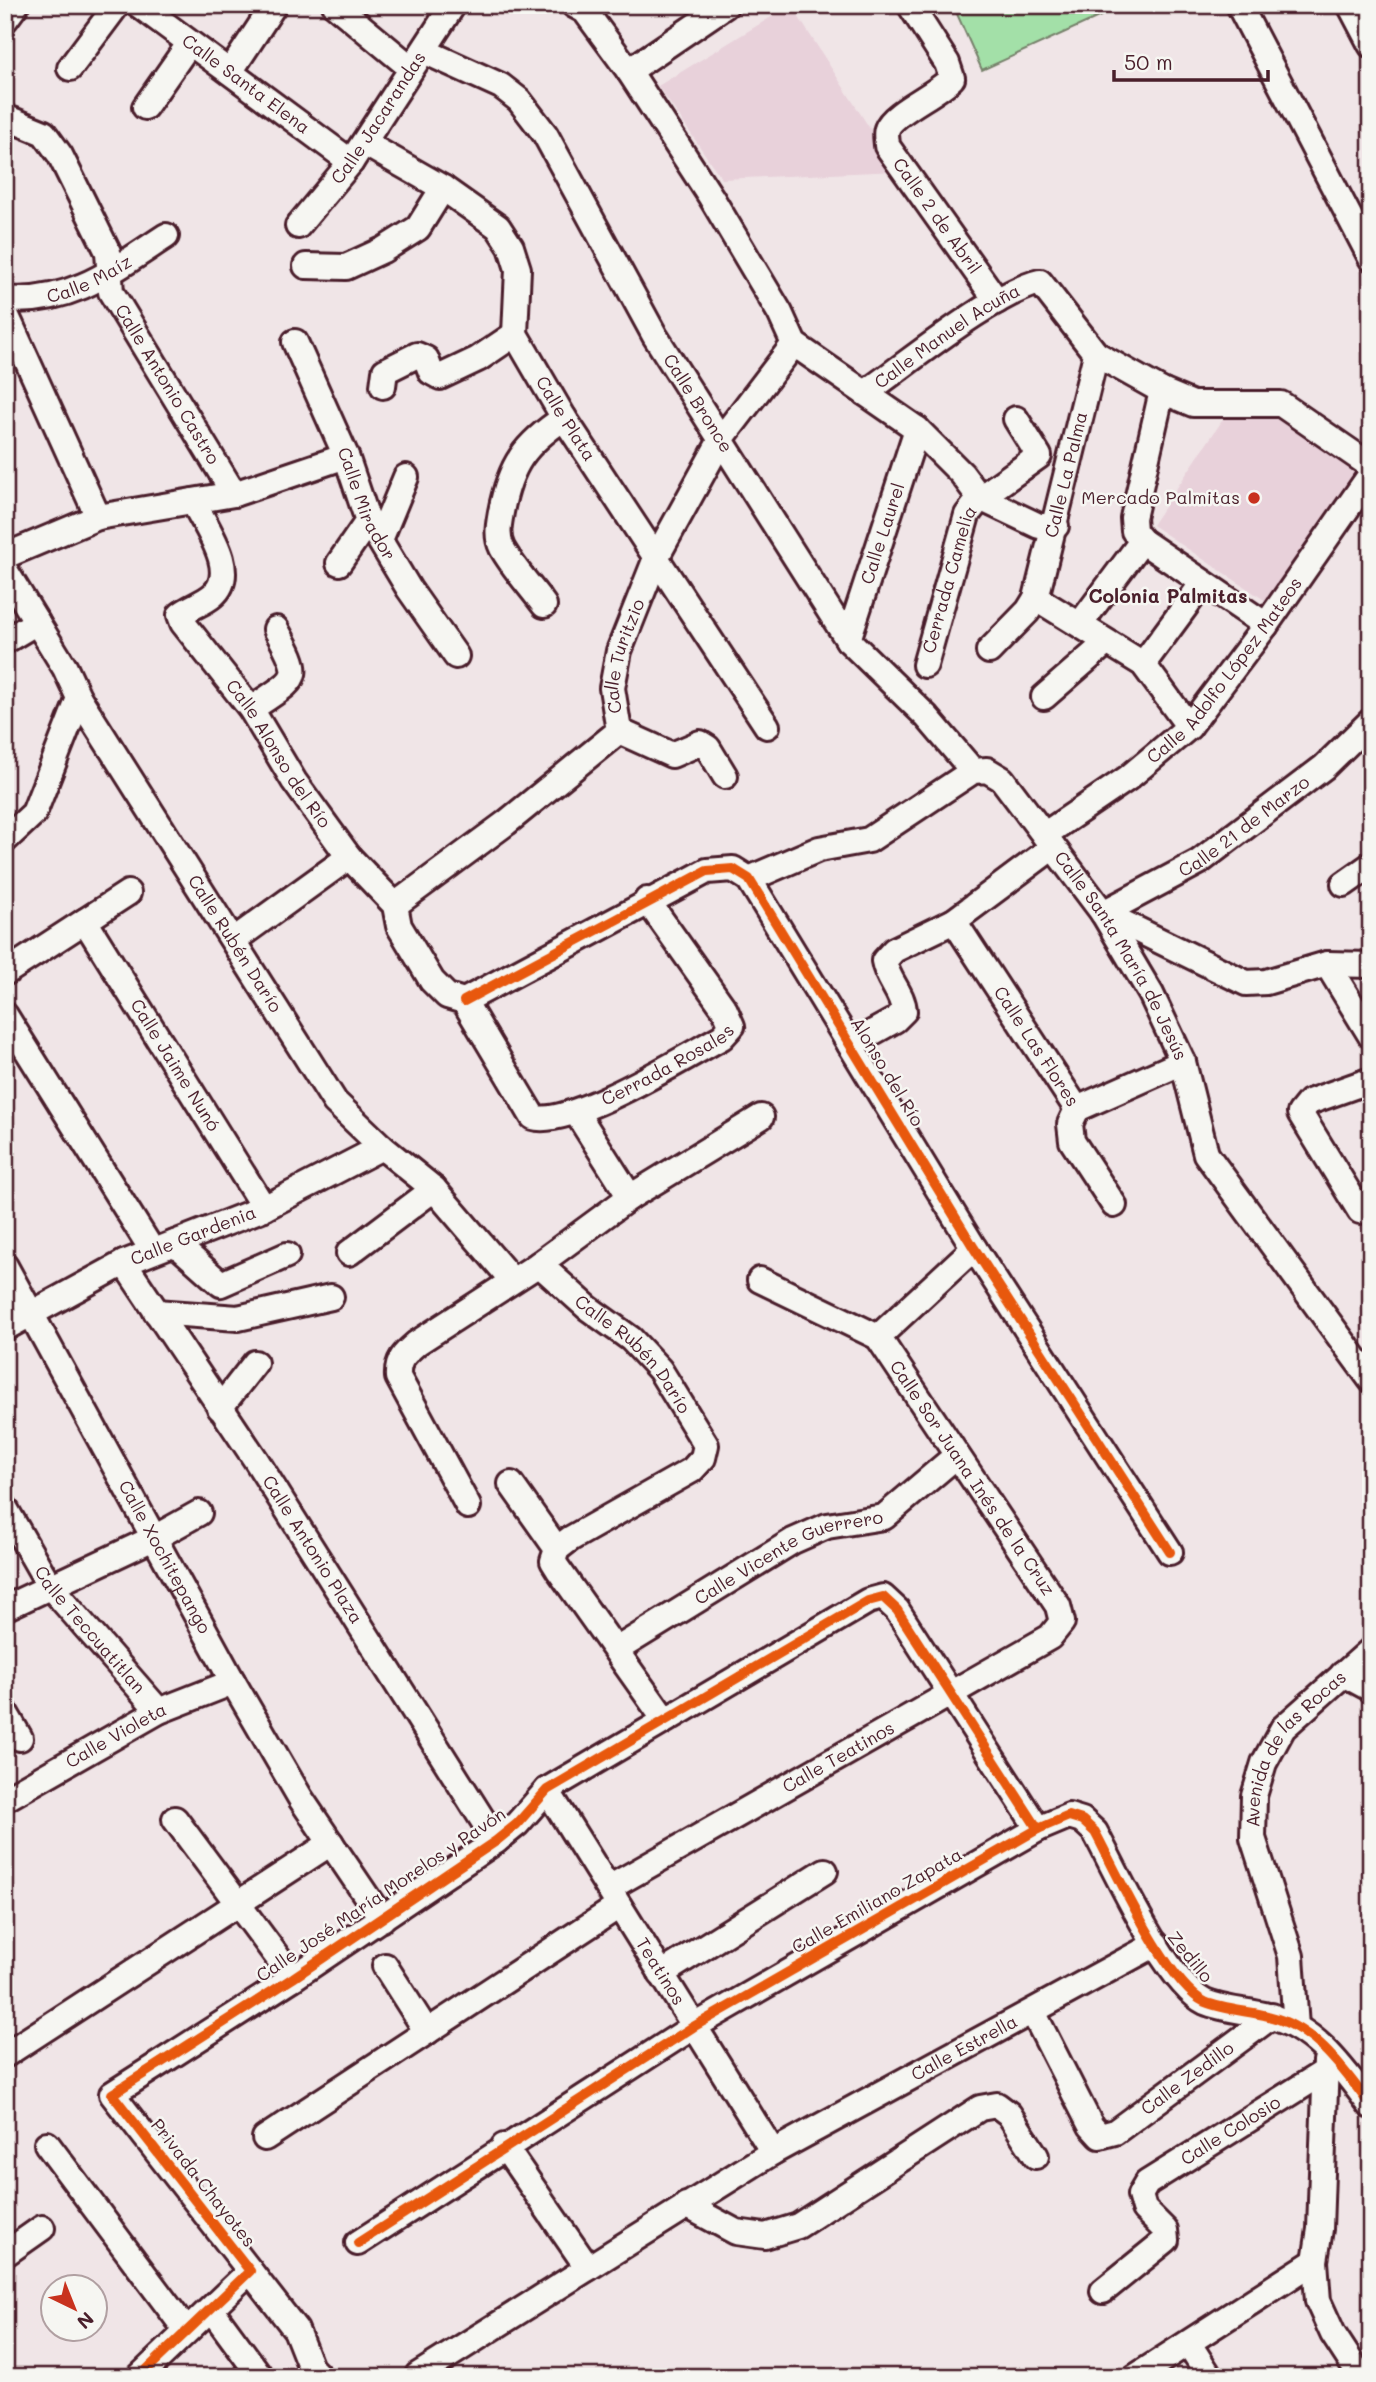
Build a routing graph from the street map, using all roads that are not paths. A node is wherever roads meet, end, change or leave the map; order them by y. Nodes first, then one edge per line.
1 (16, 5) edge
2 (117, 5) edge
3 (139, 5) edge
4 (274, 5) edge
5 (335, 5) edge
6 (453, 5) edge
7 (726, 5) edge
8 (910, 5) edge
9 (1239, 5) edge
10 (1350, 5) edge
11 (582, 7) edge
12 (5, 20) edge
13 (189, 44) junction
14 (1371, 46) edge
15 (417, 59) junction
16 (70, 68) dead end
17 (629, 71) junction
18 (230, 72) junction
19 (145, 107) dead end
20 (5, 117) edge
21 (358, 153) junction
22 (443, 188) junction
23 (298, 226) dead end
24 (166, 236) dead end
25 (1371, 258) edge
26 (306, 266) dead end
27 (110, 273) junction
28 (5, 299) edge
29 (997, 301) junction
30 (5, 312) edge
31 (515, 334) junction
32 (295, 342) dead end
33 (794, 344) junction
34 (1096, 354) junction
35 (383, 386) dead end
36 (1162, 391) junction
37 (865, 393) junction
38 (564, 418) junction
39 (1016, 419) dead end
40 (917, 429) junction
41 (722, 438) junction
42 (346, 456) junction
43 (1371, 466) edge
44 (1371, 474) edge
45 (406, 477) dead end
46 (234, 494) junction
47 (980, 498) junction
48 (193, 501) junction
49 (98, 517) junction
50 (1056, 526) junction
51 (374, 530) junction
52 (1138, 536) junction
53 (5, 556) edge
54 (656, 558) junction
55 (339, 563) dead end
56 (5, 570) edge
57 (1202, 584) junction
58 (1037, 598) junction
59 (544, 605) dead end
60 (37, 622) junction
61 (1081, 623) junction
62 (1266, 625) junction
63 (276, 629) dead end
64 (5, 640) edge
65 (848, 640) junction
66 (1106, 643) junction
67 (989, 651) dead end
68 (456, 656) dead end
69 (1143, 664) junction
70 (925, 665) dead end
71 (1044, 697) dead end
72 (79, 698) junction
73 (251, 709) junction
74 (1371, 721) edge
75 (767, 726) dead end
76 (1189, 727) junction
77 (619, 731) junction
78 (973, 771) junction
79 (725, 776) dead end
80 (5, 840) edge
81 (1049, 841) junction
82 (349, 857) junction
83 (1371, 865) edge
84 (749, 879) junction
85 (1343, 884) dead end
86 (128, 893) dead end
87 (648, 900) junction
88 (395, 905) junction
89 (1103, 913) junction
90 (85, 921) junction
91 (954, 921) junction
92 (234, 940) junction
93 (1327, 964) junction
94 (1371, 965) edge
95 (5, 973) edge
96 (464, 1000) junction
97 (5, 1015) edge
98 (1371, 1036) edge
99 (850, 1045) junction
100 (1183, 1062) junction
101 (1371, 1080) edge
102 (1077, 1110) junction
103 (576, 1112) junction
104 (761, 1117) dead end
105 (382, 1147) junction
106 (434, 1189) junction
107 (630, 1197) junction
108 (1114, 1205) dead end
109 (264, 1208) junction
110 (1360, 1211) dead end
111 (164, 1247) junction
112 (974, 1248) junction
113 (349, 1253) dead end
114 (287, 1255) dead end
115 (124, 1263) junction
116 (539, 1264) junction
117 (5, 1266) edge
118 (512, 1280) junction
119 (760, 1280) dead end
120 (331, 1297) dead end
121 (156, 1312) junction
122 (33, 1313) junction
123 (5, 1328) edge
124 (878, 1337) junction
125 (255, 1363) dead end
126 (1371, 1380) edge
127 (220, 1408) junction
128 (956, 1456) junction
129 (510, 1484) dead end
130 (468, 1506) dead end
131 (5, 1508) edge
132 (199, 1513) dead end
133 (156, 1537) junction
134 (557, 1549) junction
135 (1170, 1552) dead end
136 (49, 1585) junction
137 (5, 1608) edge
138 (1062, 1622) joint
139 (615, 1650) junction
140 (1371, 1650) edge
141 (1343, 1674) junction
142 (233, 1682) junction
143 (1371, 1689) edge
144 (948, 1693) junction
145 (159, 1711) junction
146 (5, 1713) edge
147 (665, 1720) junction
148 (20, 1738) dead end
149 (547, 1790) junction
150 (5, 1799) edge
151 (175, 1819) dead end
152 (1082, 1820) joint
153 (1038, 1829) junction
154 (496, 1841) junction
155 (331, 1843) junction
156 (825, 1871) dead end
157 (614, 1897) junction
158 (241, 1903) junction
159 (382, 1919) junction
160 (1156, 1944) junction
161 (385, 1966) dead end
162 (661, 1974) junction
163 (293, 1978) junction
164 (1033, 2012) junction
165 (1272, 2016) junction
166 (693, 2026) junction
167 (1296, 2026) junction
168 (427, 2032) junction
169 (5, 2055) edge
170 (1326, 2061) junction
171 (112, 2094) joint
172 (1371, 2106) edge
173 (265, 2138) dead end
174 (47, 2144) dead end
175 (504, 2146) junction
176 (773, 2152) junction
177 (1037, 2156) dead end
178 (686, 2205) junction
179 (42, 2228) dead end
180 (358, 2243) dead end
181 (5, 2254) edge
182 (1315, 2261) junction
183 (588, 2268) junction
184 (250, 2271) junction
185 (1103, 2291) dead end
186 (211, 2309) junction
187 (186, 2330) junction
188 (1189, 2344) junction
189 (418, 2375) dead end
190 (139, 2377) edge
191 (261, 2377) edge
192 (320, 2377) edge
193 (1135, 2377) edge
194 (1210, 2377) edge
195 (1361, 2377) edge

1 - 12 street
2 - 16 street
3 - 13 street, Calle Santa Elena
4 - 18 street
5 - 15 street, Calle Bronce
6 - 15 street, Calle Jacarandas
7 - 17 street
8 - 29 street, Calle 2 de Abril
9 - 25 street
10 - 14 street
11 - 17 street, Calle Manuel Acuña
13 - 18 street, Calle Santa Elena
13 - 19 street
15 - 21 street, Calle Jacarandas
15 - 41 street, Calle Bronce
17 - 33 street, Calle Manuel Acuña
18 - 21 street, Calle Santa Elena
20 - 27 street, Calle Antonio Castro
21 - 22 street
21 - 23 street, Calle Jacarandas
22 - 26 street
22 - 31 street
24 - 27 street, Calle Maíz
27 - 28 street, Calle Maíz
27 - 46 street, Calle Antonio Castro
29 - 34 street, Calle Manuel Acuña
29 - 37 street, Calle Manuel Acuña
30 - 49 street
31 - 35 street
31 - 38 street, Calle Plata
32 - 42 street, Calle Mirador
33 - 37 street, Calle Manuel Acuña
33 - 41 street, Calle Turitzio
34 - 36 street, Calle Manuel Acuña
34 - 50 street, Calle La Palma
36 - 43 street, Calle Manuel Acuña
36 - 52 street
37 - 40 street
38 - 54 street, Calle Plata
38 - 59 street
39 - 47 street
40 - 47 street
40 - 65 street, Calle Laurel
41 - 54 street, Calle Turitzio
41 - 65 street, Calle Bronce
42 - 46 street
42 - 51 street, Calle Mirador
44 - 62 street, Calle Adolfo López Mateos
45 - 51 street
46 - 48 street
47 - 50 street
47 - 70 street, Cerrada Camelia
48 - 49 street
48 - 73 street, Calle Alonso del Río
49 - 53 street
50 - 58 street, Calle La Palma
51 - 55 street
51 - 68 street, Calle Mirador
52 - 57 street
52 - 61 street
54 - 75 street, Calle Plata
54 - 77 street, Calle Turitzio
56 - 60 street, Calle Rubén Darío
57 - 62 street
57 - 69 street
58 - 61 street
58 - 67 street
60 - 64 street
60 - 72 street, Calle Rubén Darío
61 - 66 street
62 - 76 street, Calle Adolfo López Mateos
63 - 73 street
65 - 78 street, Calle Bronce
66 - 69 street
66 - 71 street
69 - 76 street
72 - 80 street
72 - 92 street, Calle Rubén Darío
73 - 82 street, Calle Alonso del Río
74 - 89 street, Calle 21 de Marzo
76 - 81 street, Calle Adolfo López Mateos
77 - 79 street
77 - 88 street, Calle Turitzio
78 - 81 street, Calle Santa María de Jesús
78 - 84 street
81 - 89 street, Calle Santa María de Jesús
81 - 91 street, Calle Adolfo López Mateos
82 - 88 street, Calle Alonso del Río
82 - 92 street
83 - 85 street
84 - 87 street
84 - 99 street, Alonso del Río
86 - 90 street
87 - 96 street
87 - 103 street, Cerrada Rosales
88 - 96 street, Calle Alonso del Río
89 - 93 street
89 - 100 street, Calle Santa María de Jesús
90 - 95 street
90 - 109 street, Calle Jaime Nunó
91 - 99 street, Calle Adolfo López Mateos
91 - 102 street, Calle Las Flores
92 - 105 street, Calle Rubén Darío
93 - 94 street
93 - 98 street
96 - 103 street
97 - 111 street
99 - 112 street, Alonso del Río
100 - 102 street, Calle Las Flores
100 - 126 street, Calle Santa María de Jesús
101 - 110 street
102 - 108 street
103 - 107 street
104 - 107 street
105 - 106 street, Calle Rubén Darío
105 - 109 street, Calle Gardenia
106 - 113 street
106 - 118 street, Calle Rubén Darío
107 - 116 street
109 - 111 street, Calle Gardenia
111 - 114 street
111 - 115 street, Calle Gardenia
112 - 124 street
112 - 135 street, Alonso del Río
115 - 121 street, Calle Antonio Plaza
115 - 122 street, Calle Gardenia
116 - 118 street
116 - 134 street, Calle Rubén Darío
117 - 122 street, Calle Xochitepango
118 - 130 street
119 - 124 street
120 - 121 street
121 - 127 street, Calle Antonio Plaza
122 - 123 street, Calle Gardenia
122 - 133 street, Calle Xochitepango
124 - 128 street, Calle Sor Juana Inés de la Cruz
125 - 127 street
127 - 154 street, Calle Antonio Plaza
128 - 138 street, Calle Sor Juana Inés de la Cruz
128 - 139 street, Calle Vicente Guerrero
129 - 134 street
131 - 136 street, Calle Teccuatitlan
132 - 133 street
133 - 136 street
133 - 142 street, Calle Xochitepango
134 - 139 street
136 - 137 street
136 - 145 street, Calle Teccuatitlan
138 - 144 street, Calle Teatinos
139 - 147 street
140 - 141 street, Avenida de las Rocas
141 - 143 street
141 - 167 street, Avenida de las Rocas
142 - 145 street, Calle Violeta
142 - 155 street, Calle Xochitepango
144 - 147 street, Calle José María Morelos y Pavón
144 - 153 street
144 - 157 street, Calle Teatinos
145 - 150 street, Calle Violeta
146 - 148 street
147 - 149 street, Calle José María Morelos y Pavón
149 - 154 street, Calle José María Morelos y Pavón
149 - 157 street, Teatinos
151 - 158 street
152 - 153 street, Calle Emiliano Zapata
152 - 160 street, Zedillo
153 - 166 street, Calle Emiliano Zapata
154 - 159 street, Calle José María Morelos y Pavón
155 - 158 street
155 - 159 street, Calle Xochitepango
156 - 162 street
157 - 162 street, Teatinos
157 - 168 street, Calle Teatinos
158 - 163 street
158 - 169 street
159 - 163 street, Calle José María Morelos y Pavón
160 - 164 street, Calle Estrella
160 - 165 street, Zedillo
161 - 168 street
162 - 166 street, Teatinos
163 - 171 street, Calle José María Morelos y Pavón
164 - 165 street, Calle Zedillo
164 - 176 street, Calle Estrella
165 - 167 street, Zedillo
166 - 175 street, Calle Emiliano Zapata
166 - 176 street, Teatinos
167 - 170 street, Zedillo
168 - 173 street, Calle Teatinos
170 - 172 street, Zedillo
170 - 182 street
170 - 185 street, Calle Colosio
171 - 184 street, Privada Chayotes
174 - 187 street
175 - 180 street, Calle Emiliano Zapata
175 - 183 street
176 - 178 street, Calle Estrella
177 - 178 street
178 - 183 street, Calle Estrella
179 - 181 street
182 - 188 street
182 - 195 street
183 - 189 street, Calle Estrella
184 - 186 street, Privada Chayotes
184 - 192 street
186 - 187 street, Privada Chayotes
186 - 191 street
187 - 190 street, Privada Chayotes
188 - 193 street
188 - 194 street

